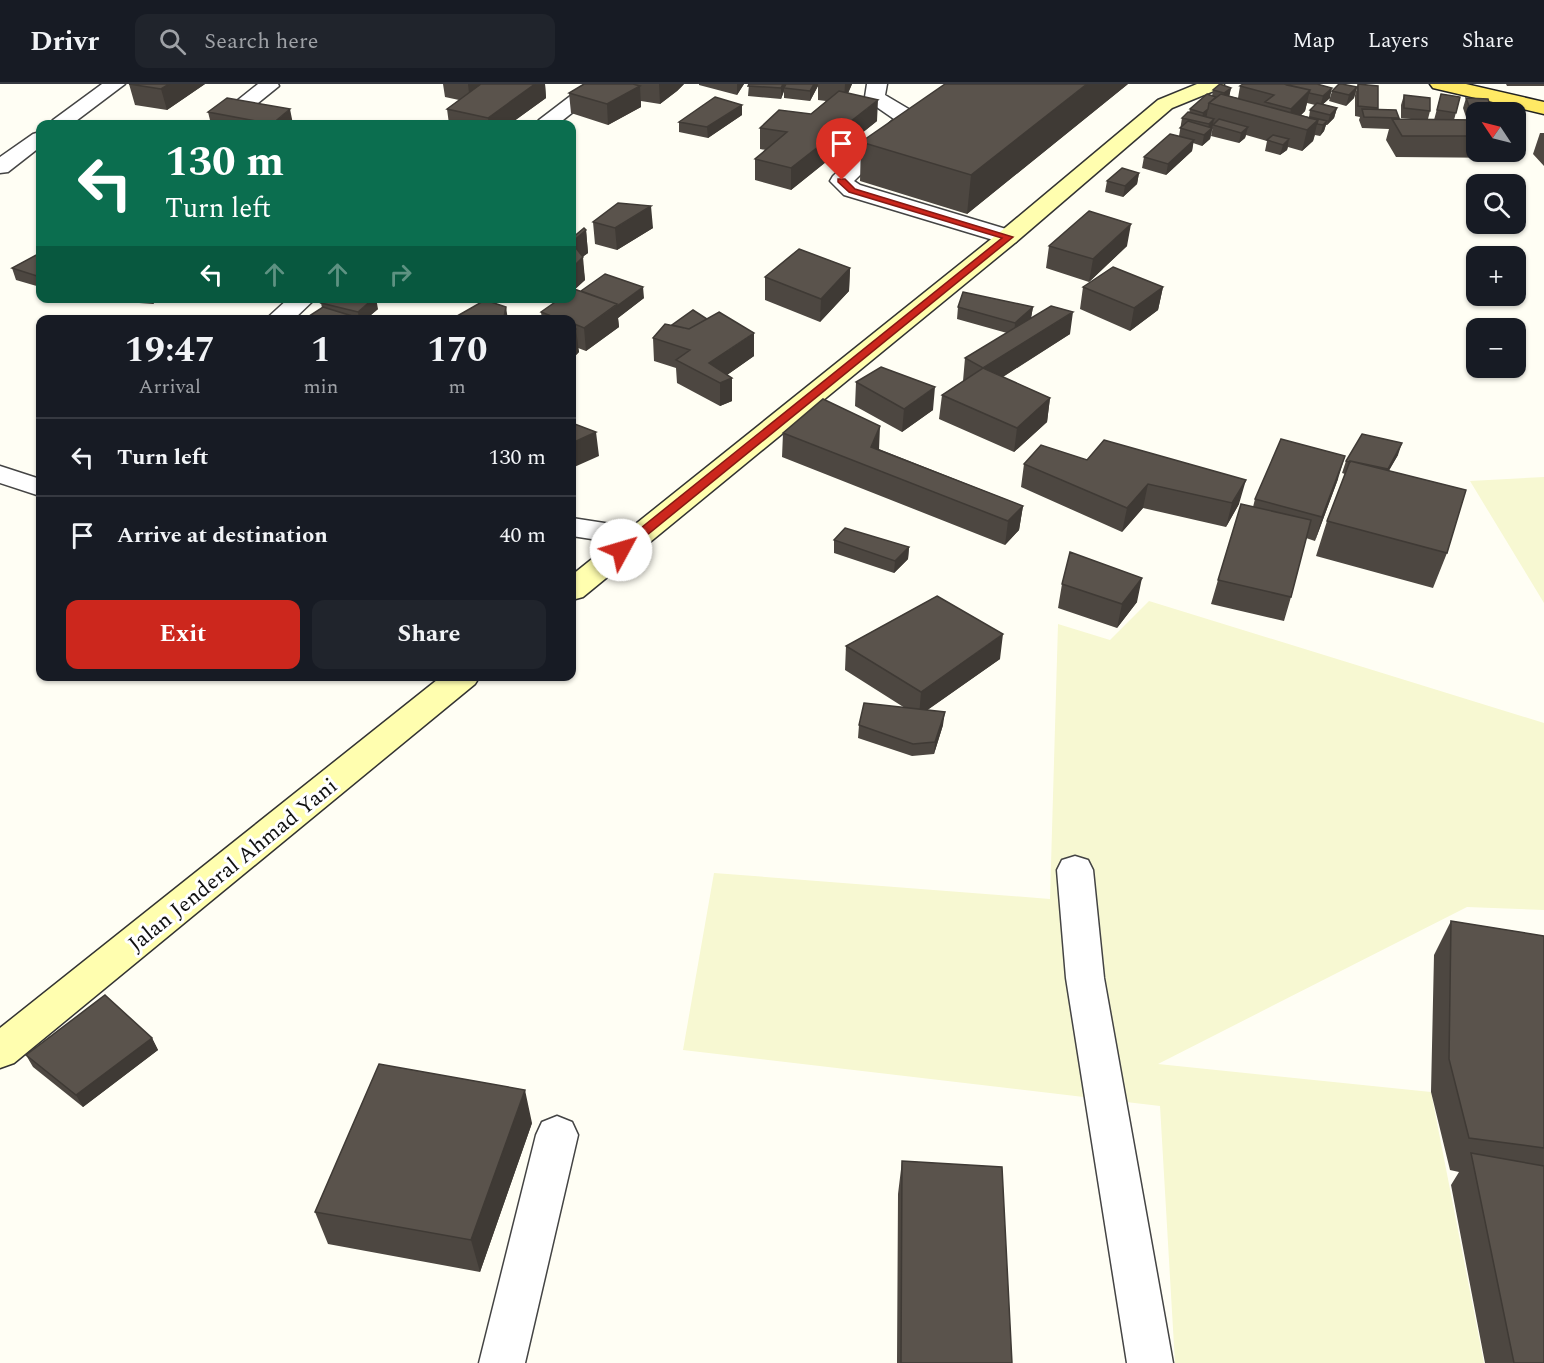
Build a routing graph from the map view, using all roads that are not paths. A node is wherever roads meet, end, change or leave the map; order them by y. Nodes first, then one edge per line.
1 (115, 84) edge
2 (268, 84) edge
3 (598, 84) edge
4 (877, 84) edge
5 (1214, 84) edge
6 (1441, 86) edge
7 (1168, 94) edge
8 (1544, 108) edge
9 (66, 120) edge
10 (225, 120) edge
11 (551, 120) edge
12 (36, 141) edge
13 (0, 167) edge
14 (1008, 237) junction
15 (298, 303) edge
16 (283, 315) edge
17 (0, 474) edge
18 (36, 487) edge
19 (576, 528) edge
20 (637, 537) junction
21 (576, 587) edge
22 (458, 681) edge
23 (1075, 870) dead end
24 (0, 1051) edge
25 (557, 1135) dead end
26 (502, 1363) edge
27 (1150, 1363) edge

1 - 9 street
2 - 10 street
3 - 11 street
4 - 14 street
5 - 7 main road
6 - 8 main road
7 - 14 main road
12 - 13 street
14 - 20 main road
15 - 16 street
17 - 18 street
19 - 20 street
20 - 21 main road
22 - 24 main road, Jalan Jenderal Ahmad Yani
23 - 27 street
25 - 26 street

